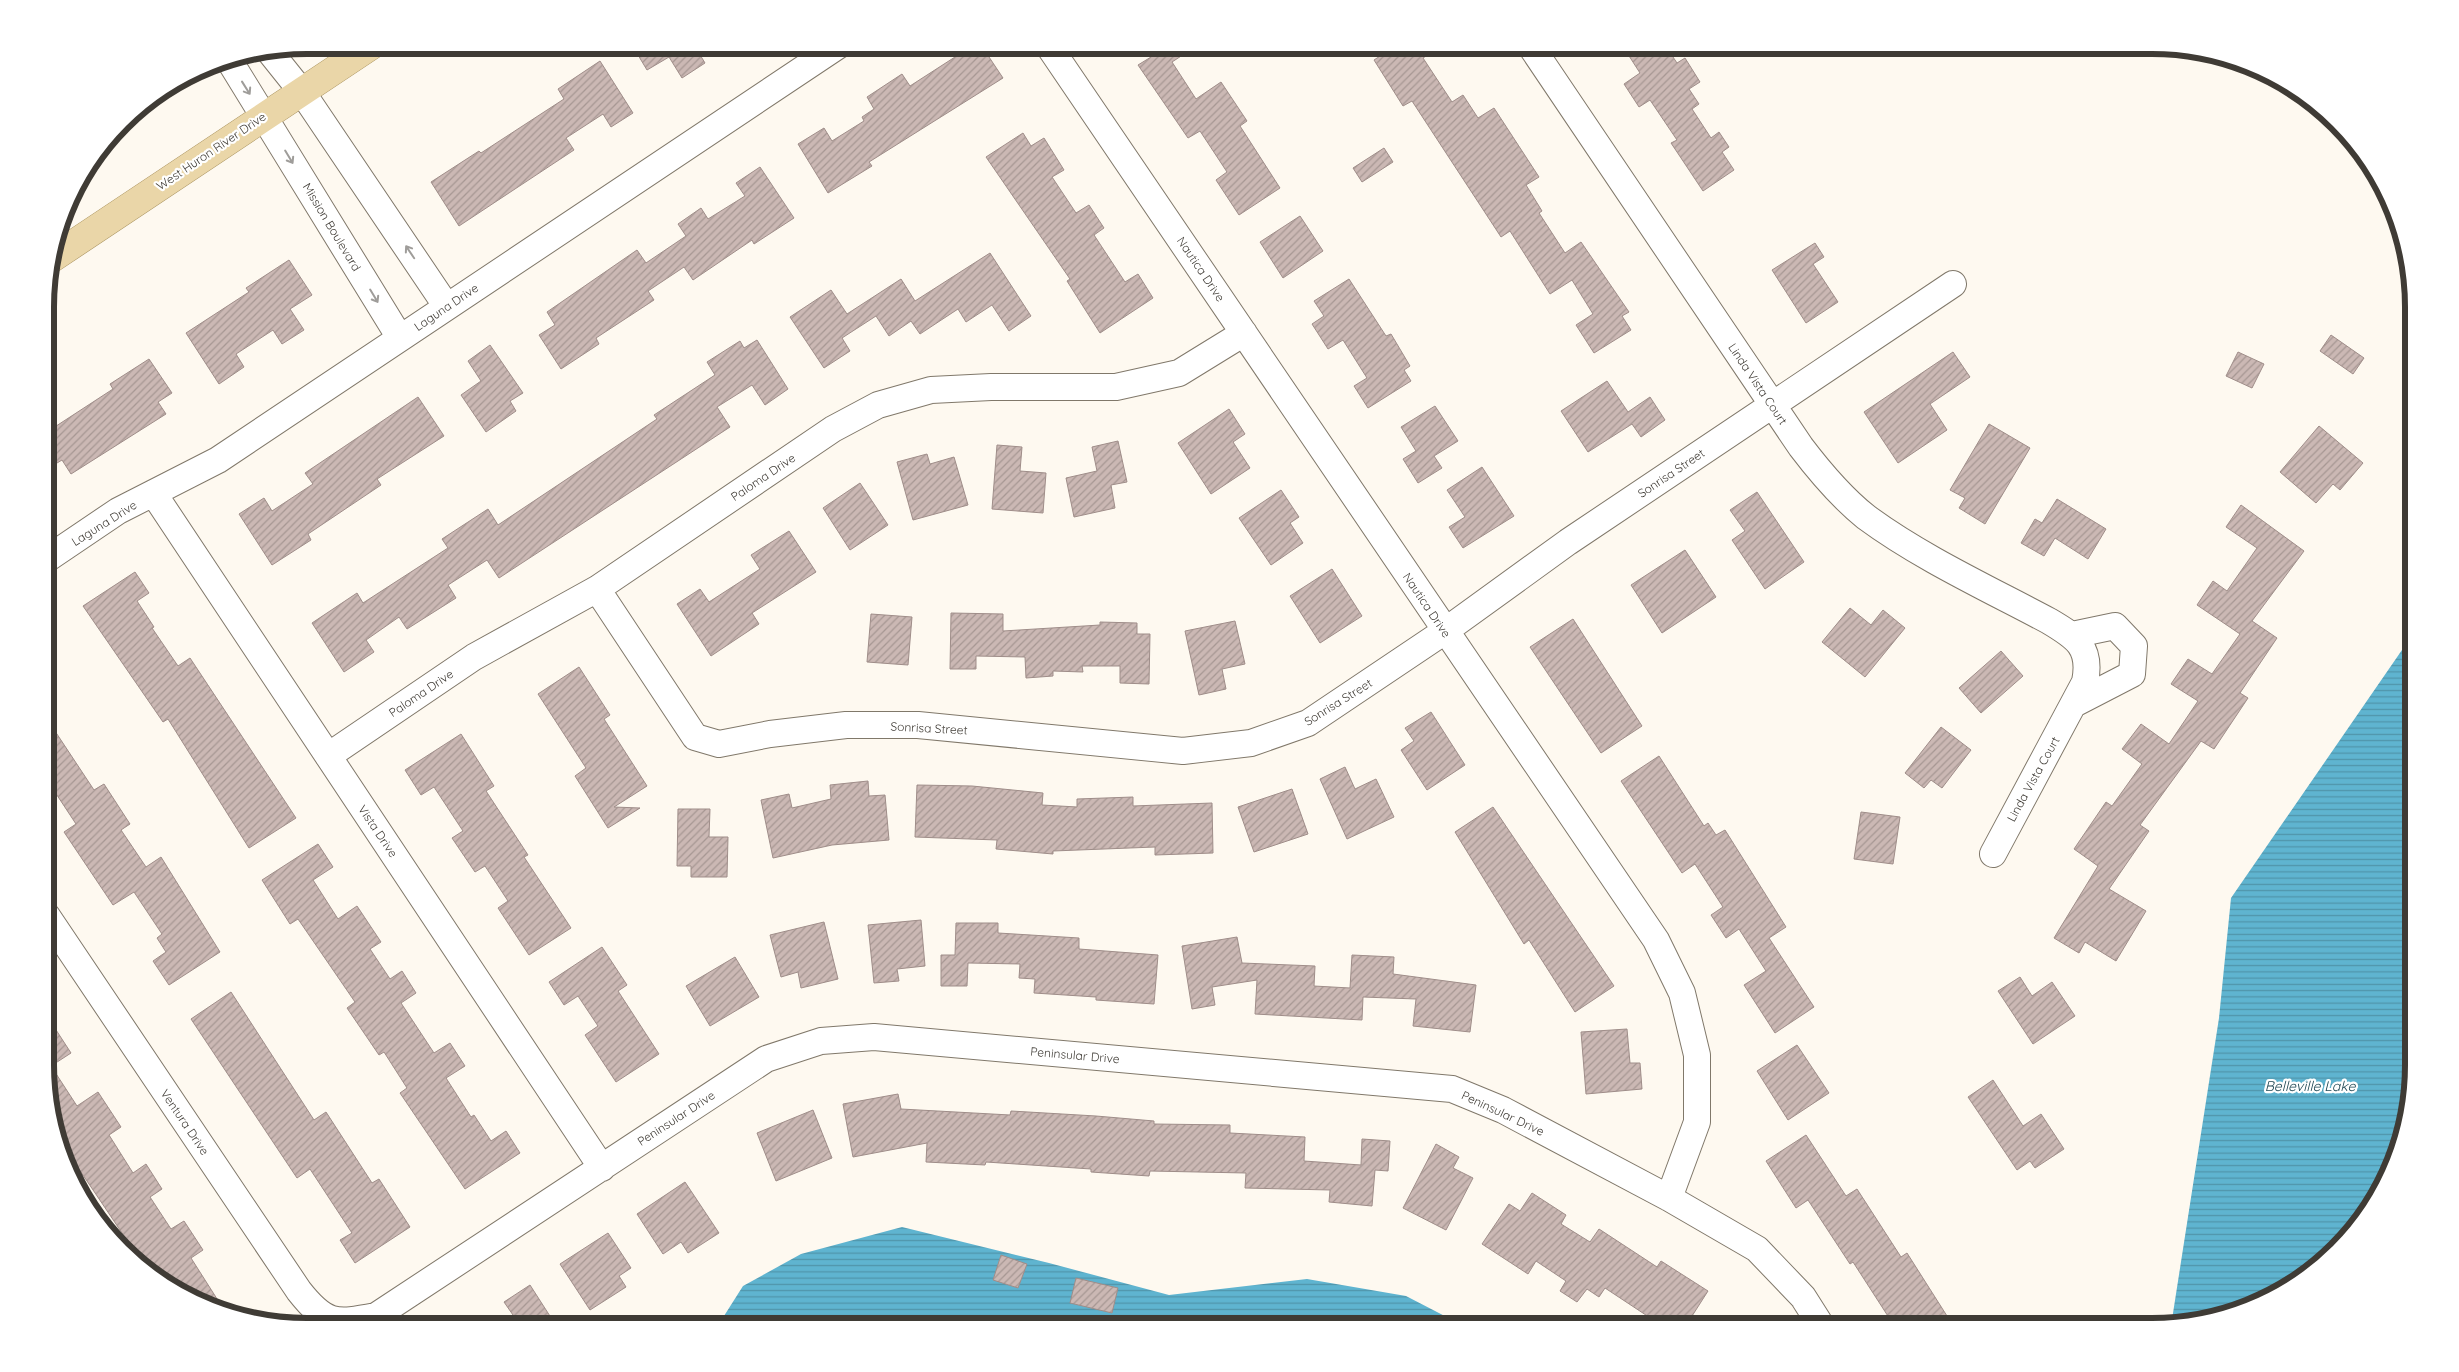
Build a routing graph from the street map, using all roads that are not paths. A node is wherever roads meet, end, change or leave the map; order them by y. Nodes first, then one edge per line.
1 (359, 54) edge
2 (826, 54) edge
3 (1054, 54) edge
4 (1536, 54) edge
5 (273, 56) edge
6 (232, 65) edge
7 (302, 92) junction
8 (264, 116) junction
9 (60, 253) edge
10 (1953, 284) dead end
11 (447, 307) junction
12 (1244, 332) junction
13 (400, 338) junction
14 (1772, 405) junction
15 (154, 494) junction
16 (54, 554) edge
17 (597, 590) junction
18 (1445, 631) junction
19 (2072, 635) junction
20 (2074, 704) junction
21 (328, 756) junction
22 (1993, 854) dead end
23 (54, 926) edge
24 (602, 1168) junction
25 (1669, 1198) junction
26 (329, 1318) edge
27 (366, 1318) edge
28 (1817, 1318) edge

1 - 7 main road, West Huron River Drive
2 - 11 street, Laguna Drive
3 - 12 street, Nautica Drive
4 - 14 street, Linda Vista Court
5 - 7 street
6 -> 8 street, Mission Boulevard
7 - 8 main road, West Huron River Drive
11 -> 7 street
8 - 9 main road, West Huron River Drive
8 -> 13 street, Mission Boulevard
10 - 14 street, Sonrisa Street
11 - 13 street, Laguna Drive
12 - 17 street, Paloma Drive
12 - 18 street, Nautica Drive
13 - 15 street, Laguna Drive
14 - 18 street, Sonrisa Street
14 - 19 street, Linda Vista Court
15 - 16 street, Laguna Drive
15 - 21 street, Vista Drive
17 - 18 street, Sonrisa Street
17 - 21 street, Paloma Drive
18 - 25 street, Nautica Drive
19 - 20 street, Linda Vista Court
19 - 20 street
20 - 22 street, Linda Vista Court
21 - 24 street, Vista Drive
23 - 26 street, Ventura Drive
24 - 25 street, Peninsular Drive
24 - 27 street, Peninsular Drive
25 - 28 street, Peninsular Drive

